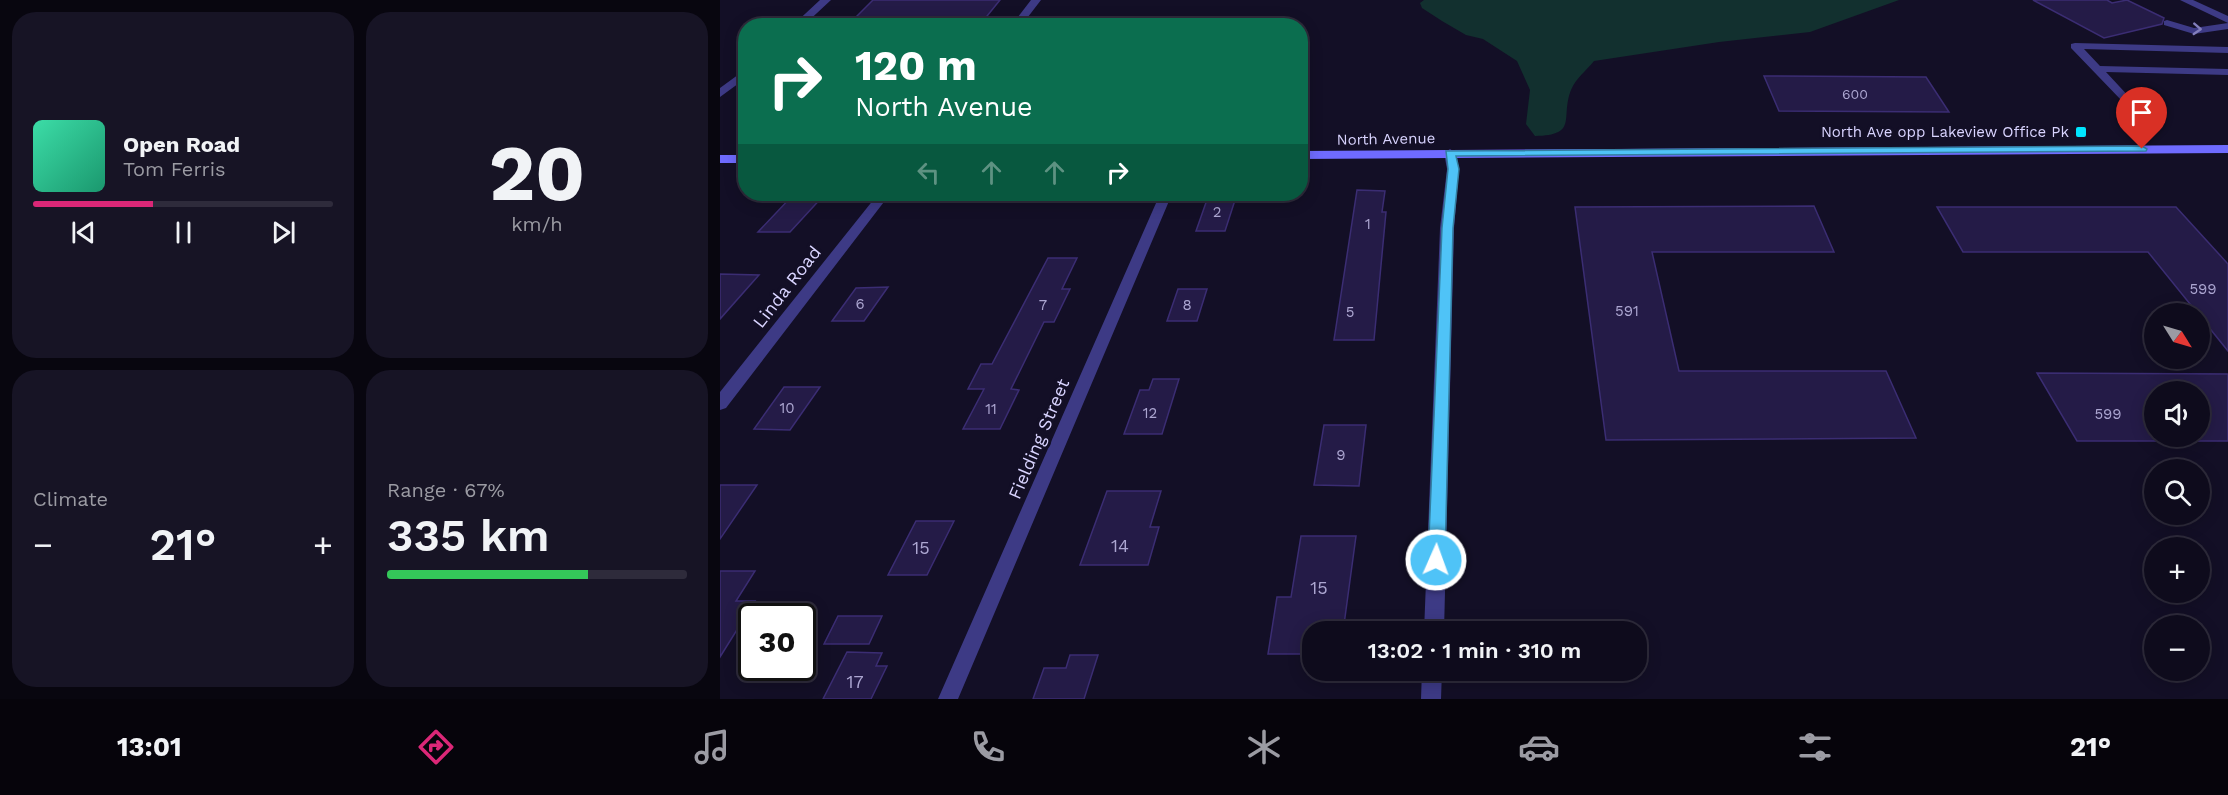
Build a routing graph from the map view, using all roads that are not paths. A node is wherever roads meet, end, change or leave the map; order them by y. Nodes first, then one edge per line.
1 (826, 0) edge
2 (1036, 0) edge
3 (2185, 0) edge
4 (806, 18) edge
5 (1022, 18) edge
6 (2228, 20) edge
7 (2167, 23) dead end
8 (2228, 26) edge
9 (2228, 50) edge
10 (2097, 69) junction
11 (2228, 72) edge
12 (738, 79) edge
13 (720, 94) edge
14 (2127, 100) dead end
15 (2228, 148) edge
16 (1450, 153) junction
17 (1308, 155) edge
18 (720, 159) edge
19 (738, 159) edge
20 (879, 201) edge
21 (1163, 201) edge
22 (720, 404) edge
23 (1434, 621) edge
24 (1432, 681) edge
25 (948, 699) edge
26 (1431, 699) edge

1 - 4 street
2 - 5 street
3 - 6 street
7 -> 8 street
9 - 10 street
10 - 11 street
10 - 14 street
12 - 13 street
15 - 16 street, North Avenue
16 - 17 street, North Avenue
16 - 23 street
18 - 19 street
20 - 22 street, Linda Road
21 - 25 street, Fielding Street
24 - 26 street

